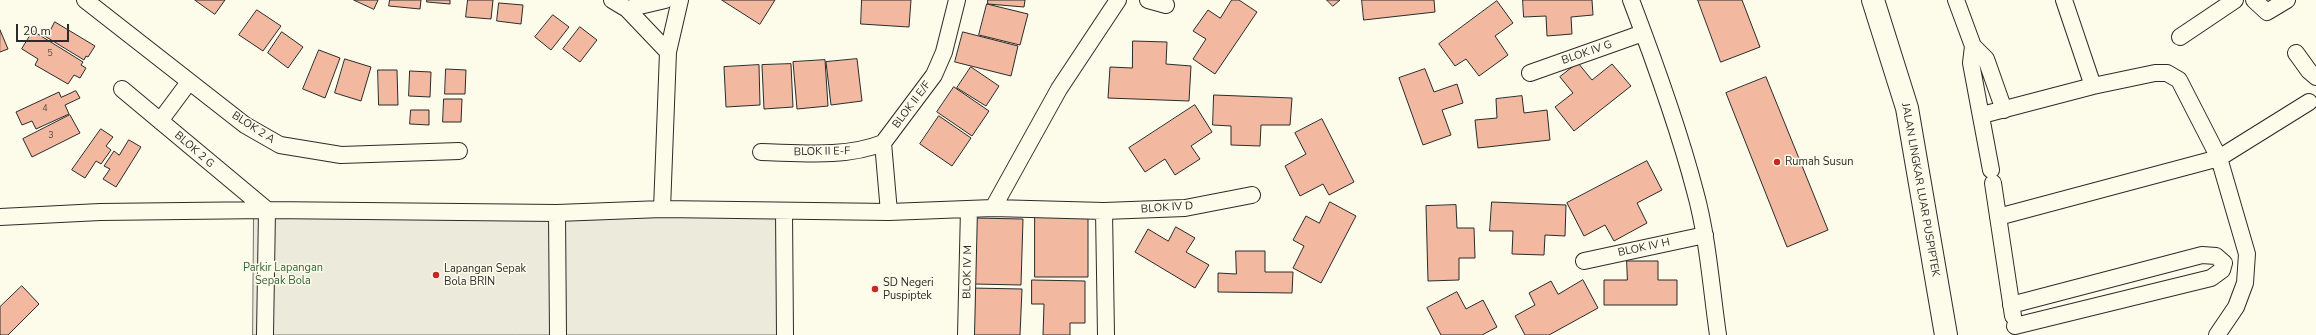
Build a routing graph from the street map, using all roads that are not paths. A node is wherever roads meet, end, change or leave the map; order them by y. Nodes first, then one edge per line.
1 (84, 0) edge
2 (612, 0) edge
3 (665, 0) edge
4 (680, 0) edge
5 (957, 0) edge
6 (1118, 0) edge
7 (1148, 0) edge
8 (1631, 0) edge
9 (1873, 0) edge
10 (1956, 0) edge
11 (2064, 0) edge
12 (2235, 0) edge
13 (2254, 0) edge
14 (2287, 0) edge
15 (1166, 5) dead end
16 (628, 9) junction
17 (1644, 33) junction
18 (2180, 38) dead end
19 (1973, 46) junction
20 (668, 52) junction
21 (2296, 53) dead end
22 (1530, 73) dead end
23 (2316, 77) edge
24 (189, 82) junction
25 (2093, 86) junction
26 (122, 89) dead end
27 (2308, 102) dead end
28 (2004, 110) junction
29 (1982, 116) junction
30 (160, 121) junction
31 (883, 143) junction
32 (459, 151) dead end
33 (761, 152) dead end
34 (2219, 158) junction
35 (1252, 195) dead end
36 (993, 208) junction
37 (662, 209) junction
38 (970, 209) junction
39 (267, 210) junction
40 (784, 211) junction
41 (1104, 211) junction
42 (557, 212) junction
43 (889, 212) junction
44 (0, 217) edge
45 (1998, 217) junction
46 (1705, 235) junction
47 (1584, 261) dead end
48 (2011, 305) junction
49 (2016, 331) edge
50 (266, 335) edge
51 (558, 335) edge
52 (785, 335) edge
53 (966, 335) edge
54 (1106, 335) edge
55 (1718, 335) edge
56 (1946, 335) edge
57 (2217, 335) edge

1 - 24 street, BLOK 2 A
2 - 16 street
3 - 16 street
4 - 20 street
5 - 31 street, BLOK II E/F
6 - 36 street
7 - 15 street
8 - 17 street
9 - 56 main road, JALAN LINGKAR LUAR PUSPIPTEK
10 - 19 street
11 - 25 street
12 - 18 street
13 - 14 street
16 - 20 street
17 - 22 street, BLOK IV G
17 - 46 street
19 - 28 street
19 - 29 street
20 - 37 street
21 - 23 street
24 - 30 street
24 - 32 street, BLOK 2 A
25 - 28 street
25 - 34 street
26 - 30 street, BLOK 2 G
27 - 34 street
28 - 29 street
29 - 45 street
30 - 39 street, BLOK 2 G
31 - 33 street, BLOK II E-F
31 - 43 street
34 - 45 street
34 - 57 street
35 - 41 street, BLOK IV D
36 - 38 street, BLOK IV D
36 - 41 street, BLOK IV D
37 - 40 street, BLOK IV D
37 - 42 street, BLOK IV D
38 - 43 street, BLOK IV D
38 - 53 street, BLOK IV M
39 - 42 street, BLOK IV D
39 - 44 street, BLOK IV D
39 - 50 street
40 - 43 street, BLOK IV D
40 - 52 street
41 - 54 street
42 - 51 street
45 - 48 street
46 - 47 street, BLOK IV H
46 - 55 street
48 - 49 street
48 - 49 street

